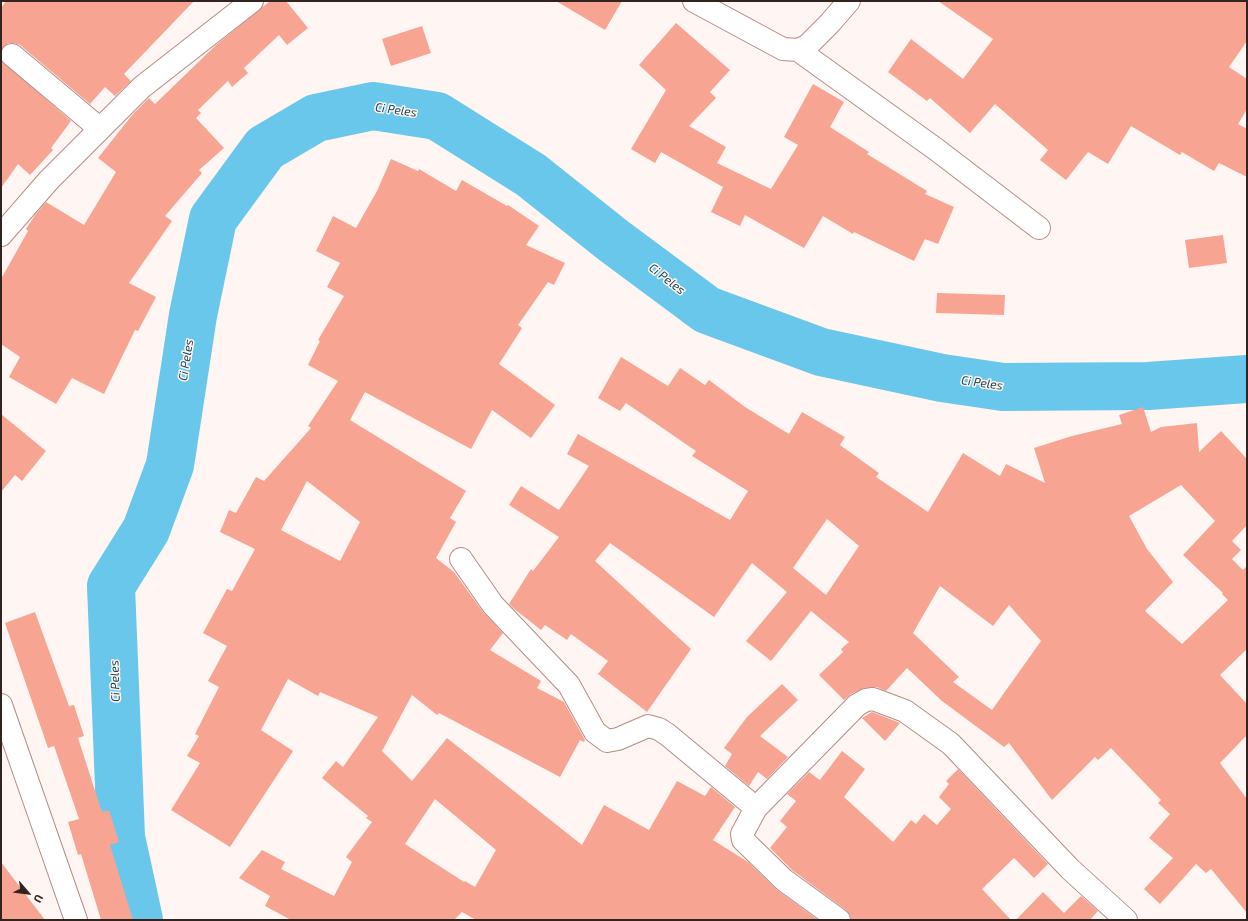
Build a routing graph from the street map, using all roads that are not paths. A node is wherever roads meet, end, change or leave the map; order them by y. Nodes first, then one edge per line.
1 (252, 1) edge
2 (694, 1) edge
3 (849, 1) edge
4 (798, 50) junction
5 (12, 55) dead end
6 (99, 128) junction
7 (1039, 228) dead end
8 (1, 235) edge
9 (461, 559) dead end
10 (1, 706) edge
11 (756, 808) junction
12 (76, 920) edge
13 (840, 920) edge
14 (1126, 920) edge

1 - 6 street
2 - 4 street
3 - 4 street
4 - 7 street
5 - 6 street
6 - 8 street
9 - 11 street
10 - 12 street
11 - 13 street
11 - 14 street

